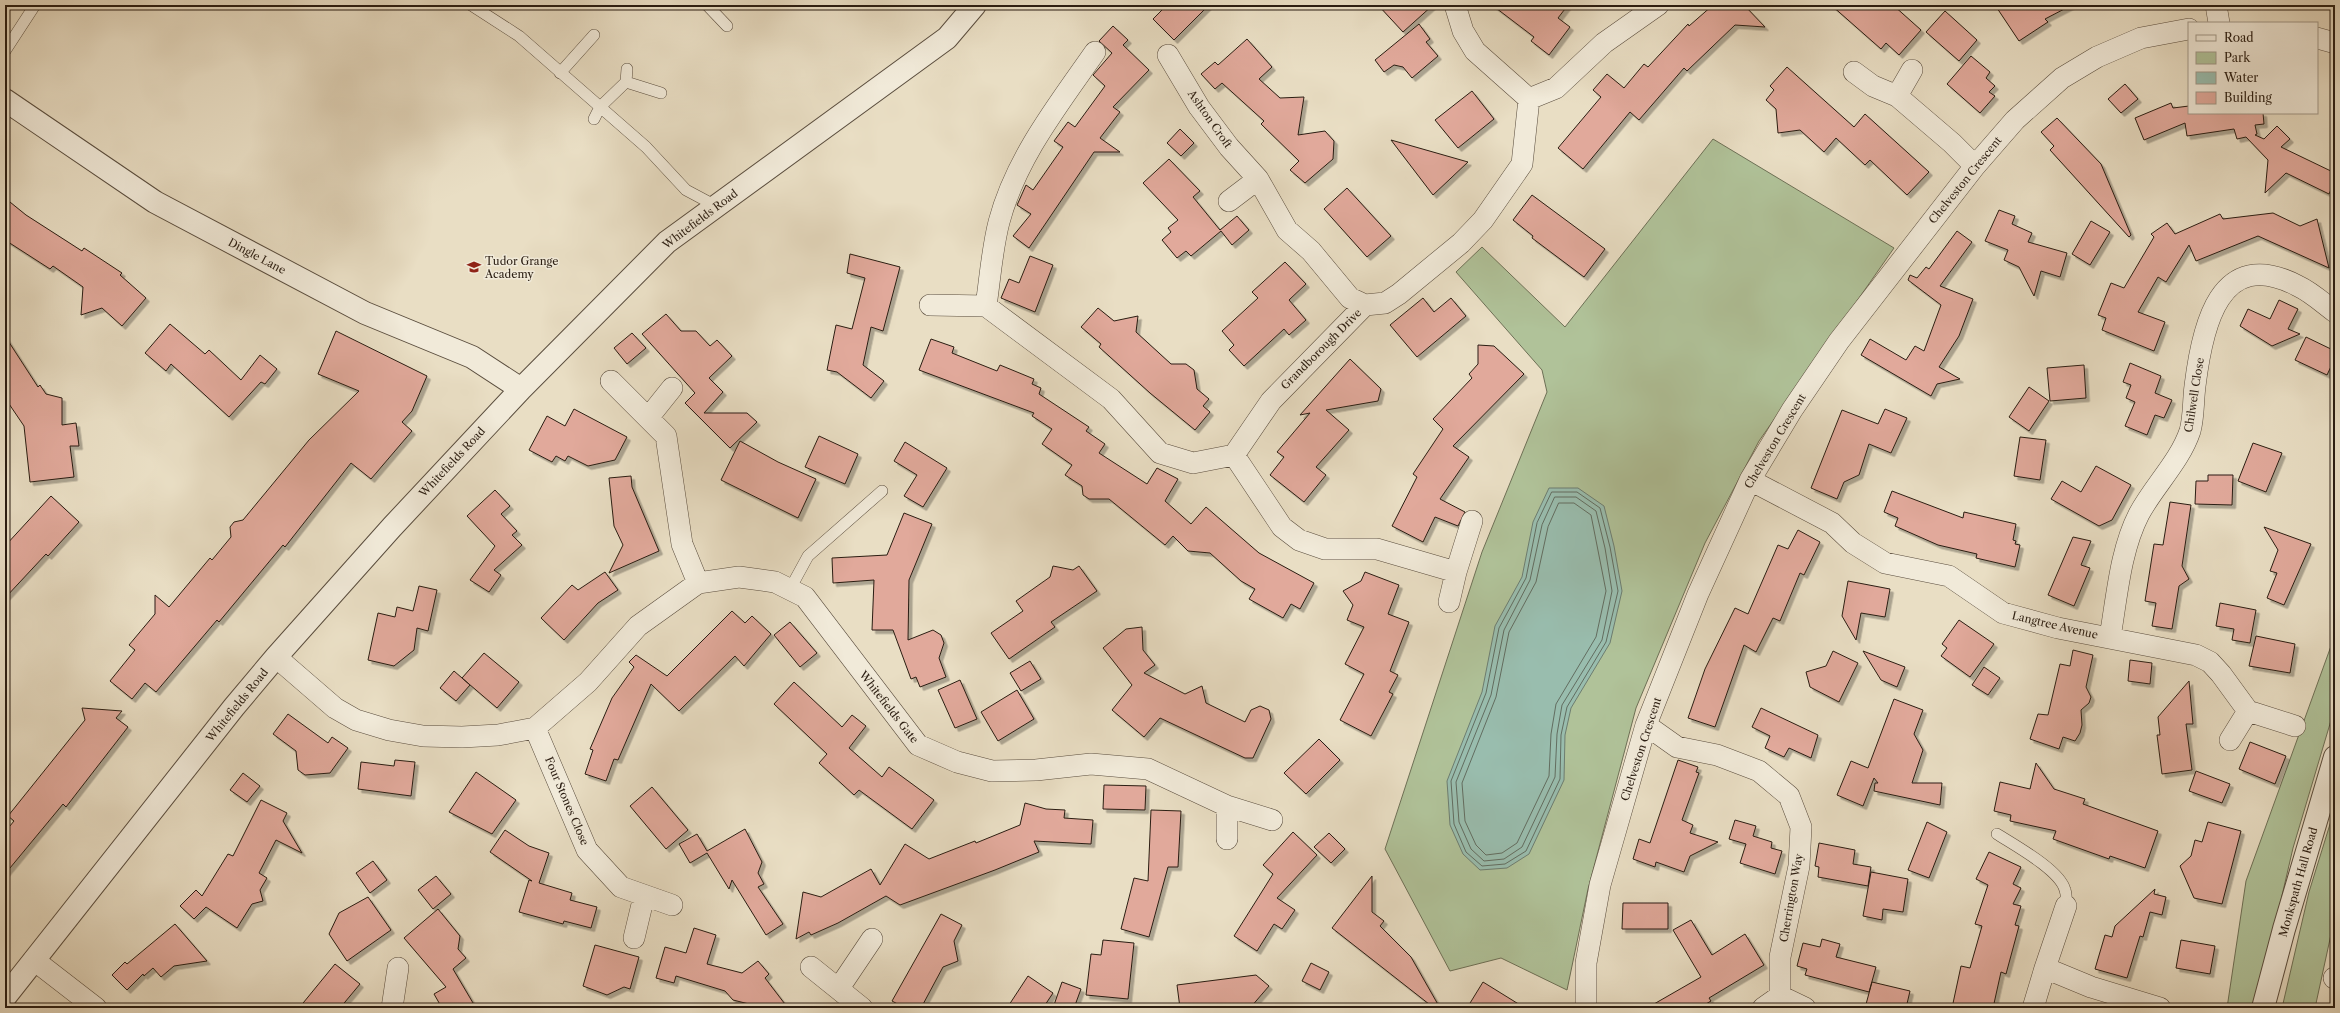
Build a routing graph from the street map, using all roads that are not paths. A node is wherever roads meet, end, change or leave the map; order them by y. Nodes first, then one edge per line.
1 (35, 5) edge
2 (471, 5) edge
3 (707, 5) edge
4 (975, 5) edge
5 (1455, 5) edge
6 (1658, 5) edge
7 (2216, 5) edge
8 (2219, 22) edge
9 (727, 26) dead end
10 (2188, 29) edge
11 (594, 35) dead end
12 (2318, 38) edge
13 (2335, 43) edge
14 (5, 51) edge
15 (1095, 52) dead end
16 (1168, 55) dead end
17 (627, 69) dead end
18 (1912, 70) dead end
19 (1854, 72) dead end
20 (560, 73) junction
21 (626, 82) junction
22 (661, 93) dead end
23 (1896, 96) junction
24 (1528, 99) junction
25 (5, 100) edge
26 (600, 107) junction
27 (594, 119) dead end
28 (1975, 166) junction
29 (1258, 180) junction
30 (1229, 201) dead end
31 (716, 206) junction
32 (930, 305) dead end
33 (1365, 305) junction
34 (986, 306) junction
35 (2335, 312) edge
36 (611, 381) dead end
37 (672, 388) dead end
38 (521, 389) junction
39 (648, 418) junction
40 (1234, 455) junction
41 (1750, 480) junction
42 (882, 491) dead end
43 (1472, 521) dead end
44 (1456, 572) junction
45 (698, 583) junction
46 (790, 589) junction
47 (1449, 602) dead end
48 (2110, 637) junction
49 (276, 657) junction
50 (2248, 711) junction
51 (1646, 726) junction
52 (2295, 726) dead end
53 (535, 728) junction
54 (2230, 740) dead end
55 (2335, 757) edge
56 (1227, 806) junction
57 (1272, 820) dead end
58 (1997, 834) dead end
59 (1227, 839) dead end
60 (644, 896) junction
61 (672, 905) dead end
62 (2066, 906) joint
63 (634, 938) dead end
64 (872, 939) dead end
65 (34, 960) junction
66 (811, 967) dead end
67 (398, 968) dead end
68 (2045, 968) junction
69 (839, 988) junction
70 (1780, 996) junction
71 (5, 997) edge
72 (96, 1008) edge
73 (392, 1008) edge
74 (862, 1008) edge
75 (1586, 1008) edge
76 (1763, 1008) edge
77 (1805, 1008) edge
78 (2033, 1008) edge
79 (2160, 1008) edge
80 (2263, 1008) edge

1 - 14 lane
2 - 20 lane
3 - 9 lane
4 - 31 street, Whitefields Road
5 - 24 street
6 - 24 street
7 - 8 street
10 - 28 street, Chelveston Crescent
11 - 20 lane
12 - 13 street
15 - 34 street
16 - 29 street, Ashton Croft
17 - 21 lane
18 - 23 street
19 - 23 street
20 - 26 lane
21 - 22 lane
21 - 26 lane
23 - 28 street
24 - 33 street, Grandborough Drive
25 - 38 street, Dingle Lane
26 - 27 lane
26 - 31 lane
28 - 41 street, Chelveston Crescent
29 - 30 street
29 - 33 street, Ashton Croft
31 - 38 street, Whitefields Road
32 - 34 street
33 - 40 street, Grandborough Drive
34 - 40 street
35 - 48 street, Chilwell Close
36 - 39 street
37 - 39 street
38 - 49 street, Whitefields Road
39 - 45 street
40 - 44 street
41 - 48 street, Langtree Avenue
41 - 51 street, Chelveston Crescent
42 - 46 lane
43 - 44 street
44 - 47 street
45 - 46 street, Whitefields Gate
45 - 53 street, Whitefields Gate
46 - 56 street, Whitefields Gate
48 - 50 street, Langtree Avenue
49 - 53 street
49 - 65 street, Whitefields Road
50 - 52 street
50 - 54 street
51 - 70 street, Cherrington Way
51 - 75 street, Chelveston Crescent
53 - 60 street, Four Stones Close
55 - 80 street, Monkspath Hall Road
56 - 57 street, Whitefields Gate
56 - 59 street
58 - 62 lane
60 - 61 street, Four Stones Close
60 - 63 street
62 - 68 street
64 - 69 street
65 - 71 street, Whitefields Road
65 - 72 street
66 - 69 street
67 - 73 street
68 - 78 street
68 - 79 street
69 - 74 street
70 - 76 street
70 - 77 street

